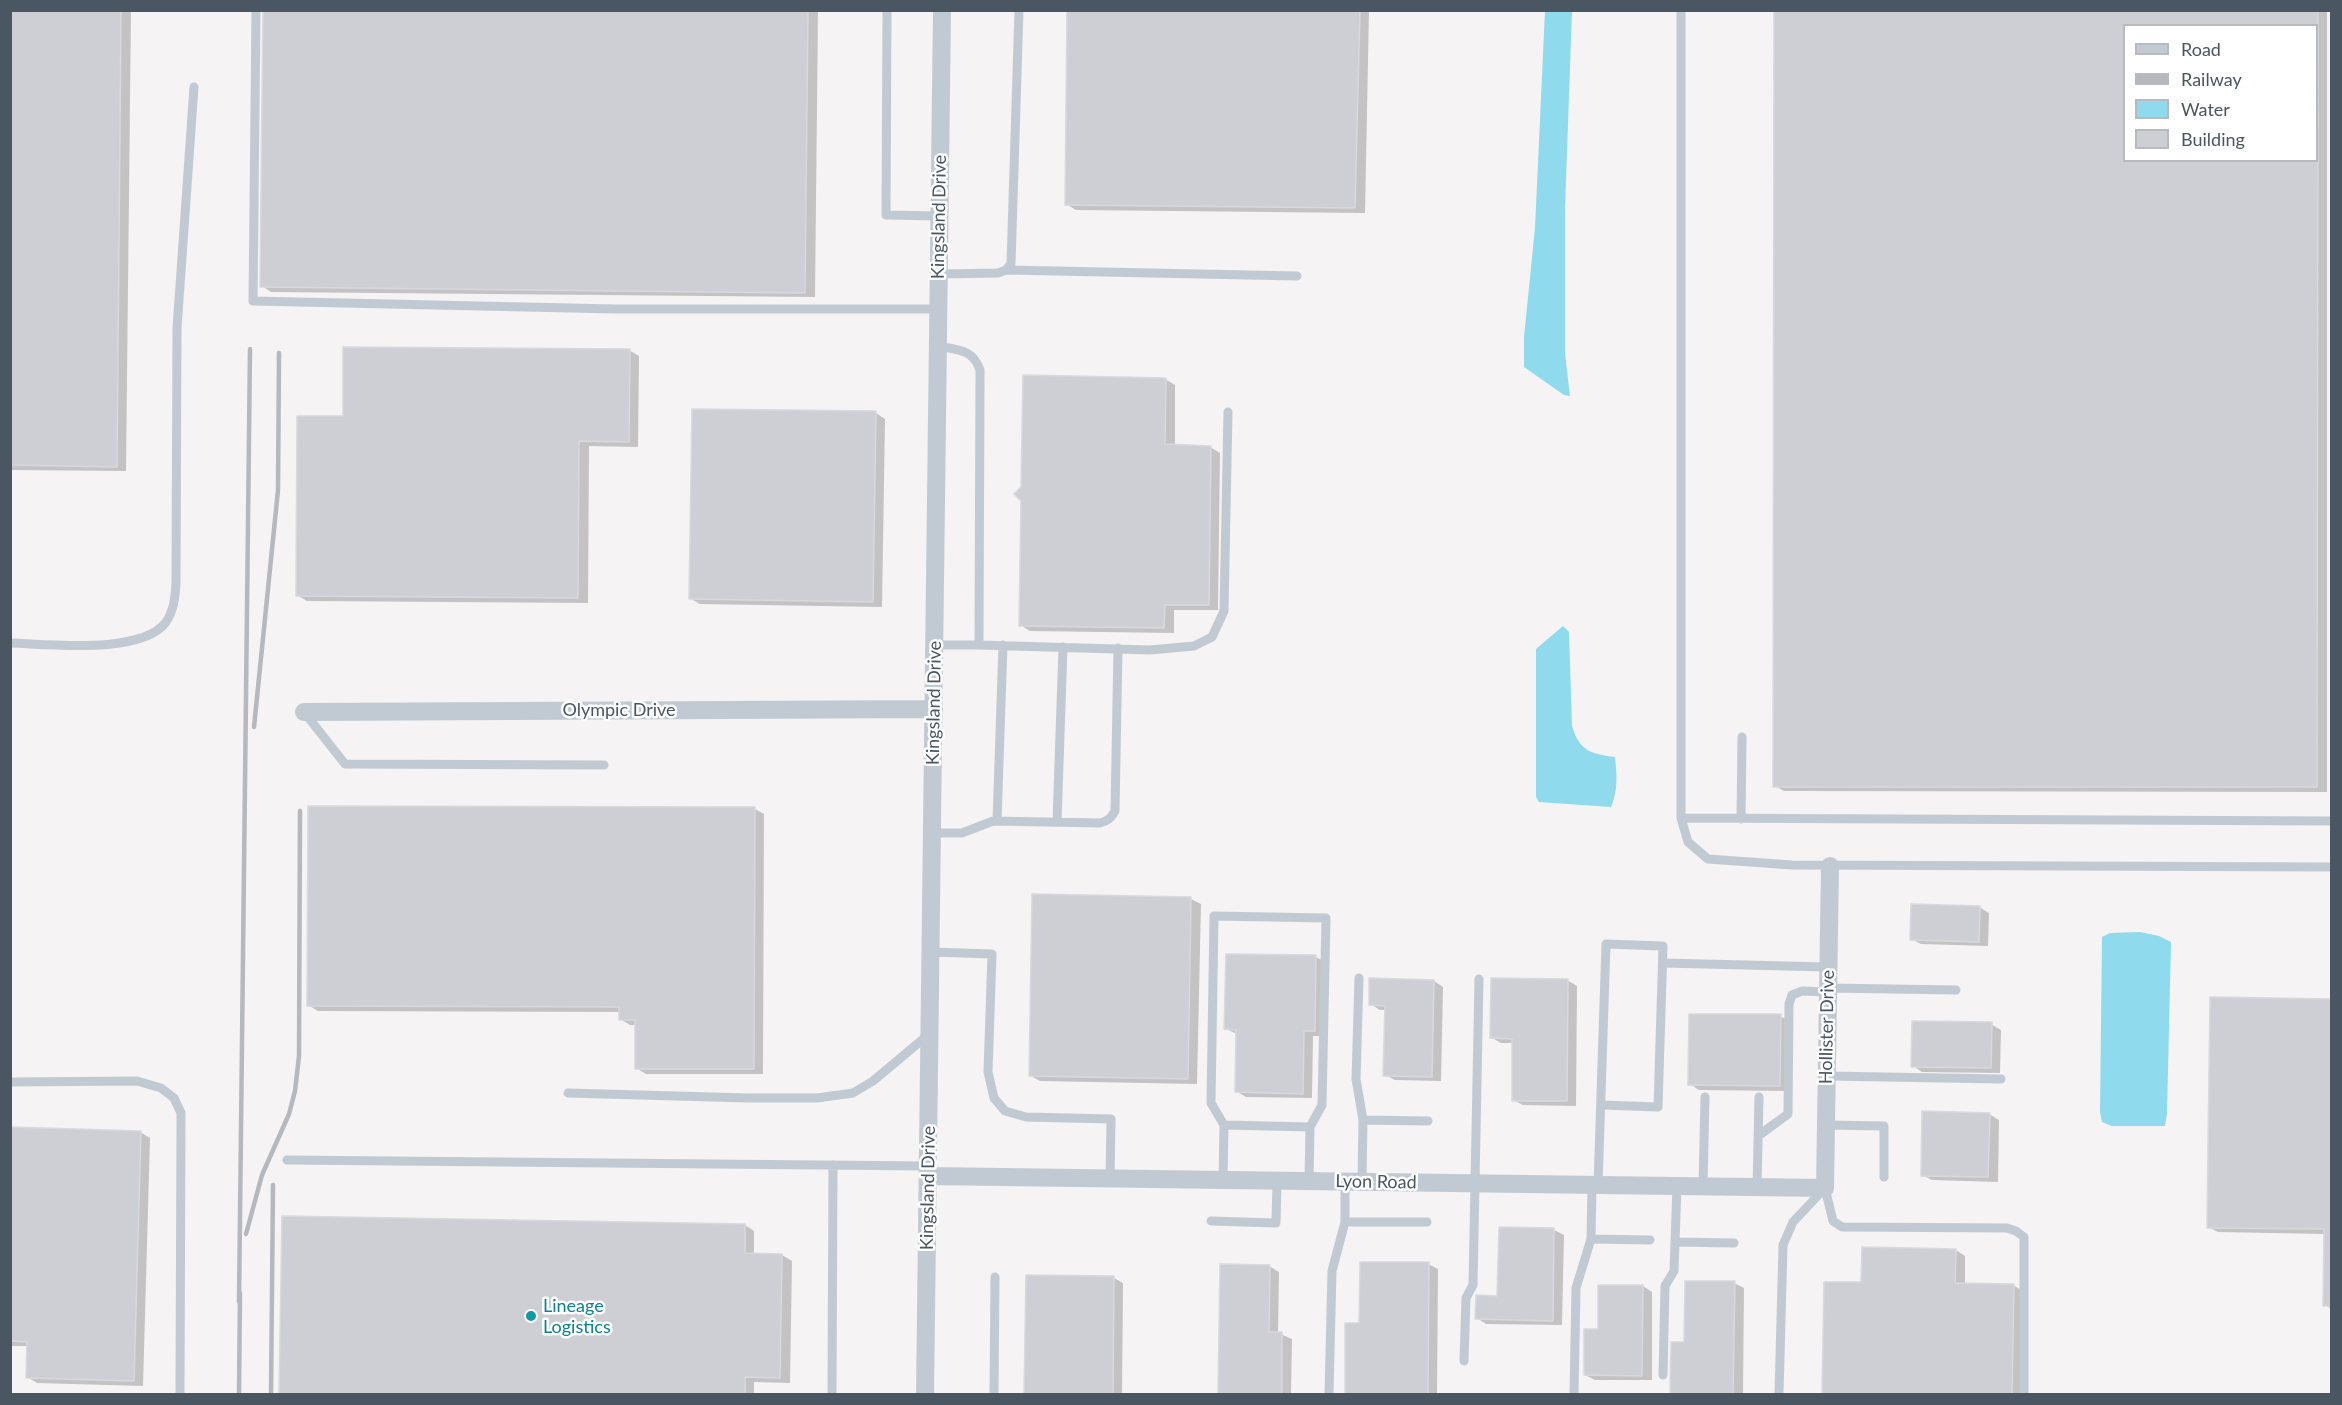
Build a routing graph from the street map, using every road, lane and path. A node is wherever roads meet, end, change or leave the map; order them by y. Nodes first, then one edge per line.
1 (256, 10) edge
2 (887, 10) edge
3 (942, 10) edge
4 (1019, 10) edge
5 (1681, 10) edge
6 (194, 87) dead end
7 (939, 216) junction
8 (1006, 270) junction
9 (939, 274) junction
10 (1298, 276) dead end
11 (938, 309) junction
12 (938, 346) junction
13 (1228, 412) dead end
14 (10, 643) edge
15 (934, 645) junction
16 (979, 645) junction
17 (1003, 645) junction
18 (1063, 647) junction
19 (1118, 648) junction
20 (934, 709) junction
21 (304, 712) joint
22 (1742, 737) dead end
23 (604, 765) dead end
24 (1681, 818) junction
25 (1741, 819) junction
26 (997, 821) junction
27 (2331, 821) edge
28 (1057, 822) junction
29 (932, 833) junction
30 (1830, 866) junction
31 (2331, 867) edge
32 (931, 952) junction
33 (1663, 963) junction
34 (1828, 967) junction
35 (1359, 978) dead end
36 (1479, 979) dead end
37 (1827, 990) junction
38 (1956, 990) dead end
39 (930, 1034) junction
40 (1826, 1076) junction
41 (2001, 1079) dead end
42 (10, 1082) edge
43 (568, 1093) dead end
44 (1705, 1097) dead end
45 (1759, 1097) dead end
46 (1601, 1106) junction
47 (1363, 1120) junction
48 (1428, 1121) dead end
49 (1224, 1125) junction
50 (1825, 1125) junction
51 (1310, 1127) junction
52 (1758, 1136) junction
53 (287, 1160) dead end
54 (833, 1166) junction
55 (928, 1171) junction
56 (1884, 1177) dead end
57 (1110, 1179) junction
58 (1223, 1180) junction
59 (1277, 1181) junction
60 (1309, 1181) junction
61 (1353, 1182) junction
62 (1475, 1183) junction
63 (1595, 1185) junction
64 (1677, 1186) junction
65 (1703, 1186) junction
66 (1757, 1187) junction
67 (1825, 1188) junction
68 (1211, 1221) dead end
69 (1345, 1222) junction
70 (1427, 1222) dead end
71 (1591, 1239) junction
72 (1650, 1240) dead end
73 (1675, 1242) junction
74 (1734, 1243) dead end
75 (994, 1277) dead end
76 (1464, 1362) dead end
77 (1663, 1375) dead end
78 (180, 1395) edge
79 (832, 1395) edge
80 (925, 1395) edge
81 (994, 1395) edge
82 (1329, 1395) edge
83 (1574, 1395) edge
84 (1779, 1395) edge
85 (2024, 1395) edge

1 - 11 lane
2 - 7 lane
3 - 7 street, Kingsland Drive
4 - 8 lane
5 - 24 lane
6 - 14 lane
7 - 9 street, Kingsland Drive
8 - 9 lane
8 - 10 lane
9 - 11 street, Kingsland Drive
11 - 12 street, Kingsland Drive
12 - 15 street, Kingsland Drive
12 - 16 lane
13 - 19 lane
15 - 16 lane
15 - 20 street, Kingsland Drive
16 - 17 lane
17 - 18 lane
17 - 26 lane
18 - 19 lane
18 - 28 lane
19 - 28 lane
20 - 21 street, Olympic Drive
20 - 29 street, Kingsland Drive
21 - 23 lane
22 - 25 lane
24 - 25 lane
24 - 30 lane
25 - 27 lane
26 - 28 lane
26 - 29 lane
29 - 32 street, Kingsland Drive
30 - 31 lane
30 - 34 street, Hollister Drive
32 - 39 street, Kingsland Drive
32 - 57 lane
33 - 34 lane
33 - 46 lane
33 - 46 lane
34 - 37 street, Hollister Drive
35 - 47 lane
36 - 62 lane
37 - 38 lane
37 - 40 street, Hollister Drive
37 - 52 lane
39 - 43 lane
39 - 55 street, Kingsland Drive
40 - 41 lane
40 - 50 street, Hollister Drive
42 - 78 lane
44 - 65 lane
45 - 52 lane
46 - 63 lane
47 - 48 lane
47 - 61 lane
49 - 51 lane
49 - 51 lane
49 - 58 lane
50 - 56 lane
50 - 67 street, Hollister Drive
51 - 60 lane
52 - 66 lane
53 - 54 lane
54 - 55 lane
54 - 79 lane
55 - 57 street, Lyon Road
55 - 80 street, Kingsland Drive
57 - 58 street, Lyon Road
58 - 59 street, Lyon Road
59 - 60 street, Lyon Road
59 - 68 lane
60 - 61 street, Lyon Road
61 - 62 street, Lyon Road
61 - 69 lane
62 - 63 street, Lyon Road
62 - 76 lane
63 - 64 street, Lyon Road
63 - 71 lane
64 - 65 street, Lyon Road
64 - 73 lane
65 - 66 street, Lyon Road
66 - 67 street, Lyon Road
67 - 84 lane
67 - 85 lane
69 - 70 lane
69 - 82 lane
71 - 72 lane
71 - 83 lane
73 - 74 lane
73 - 77 lane
75 - 81 lane

